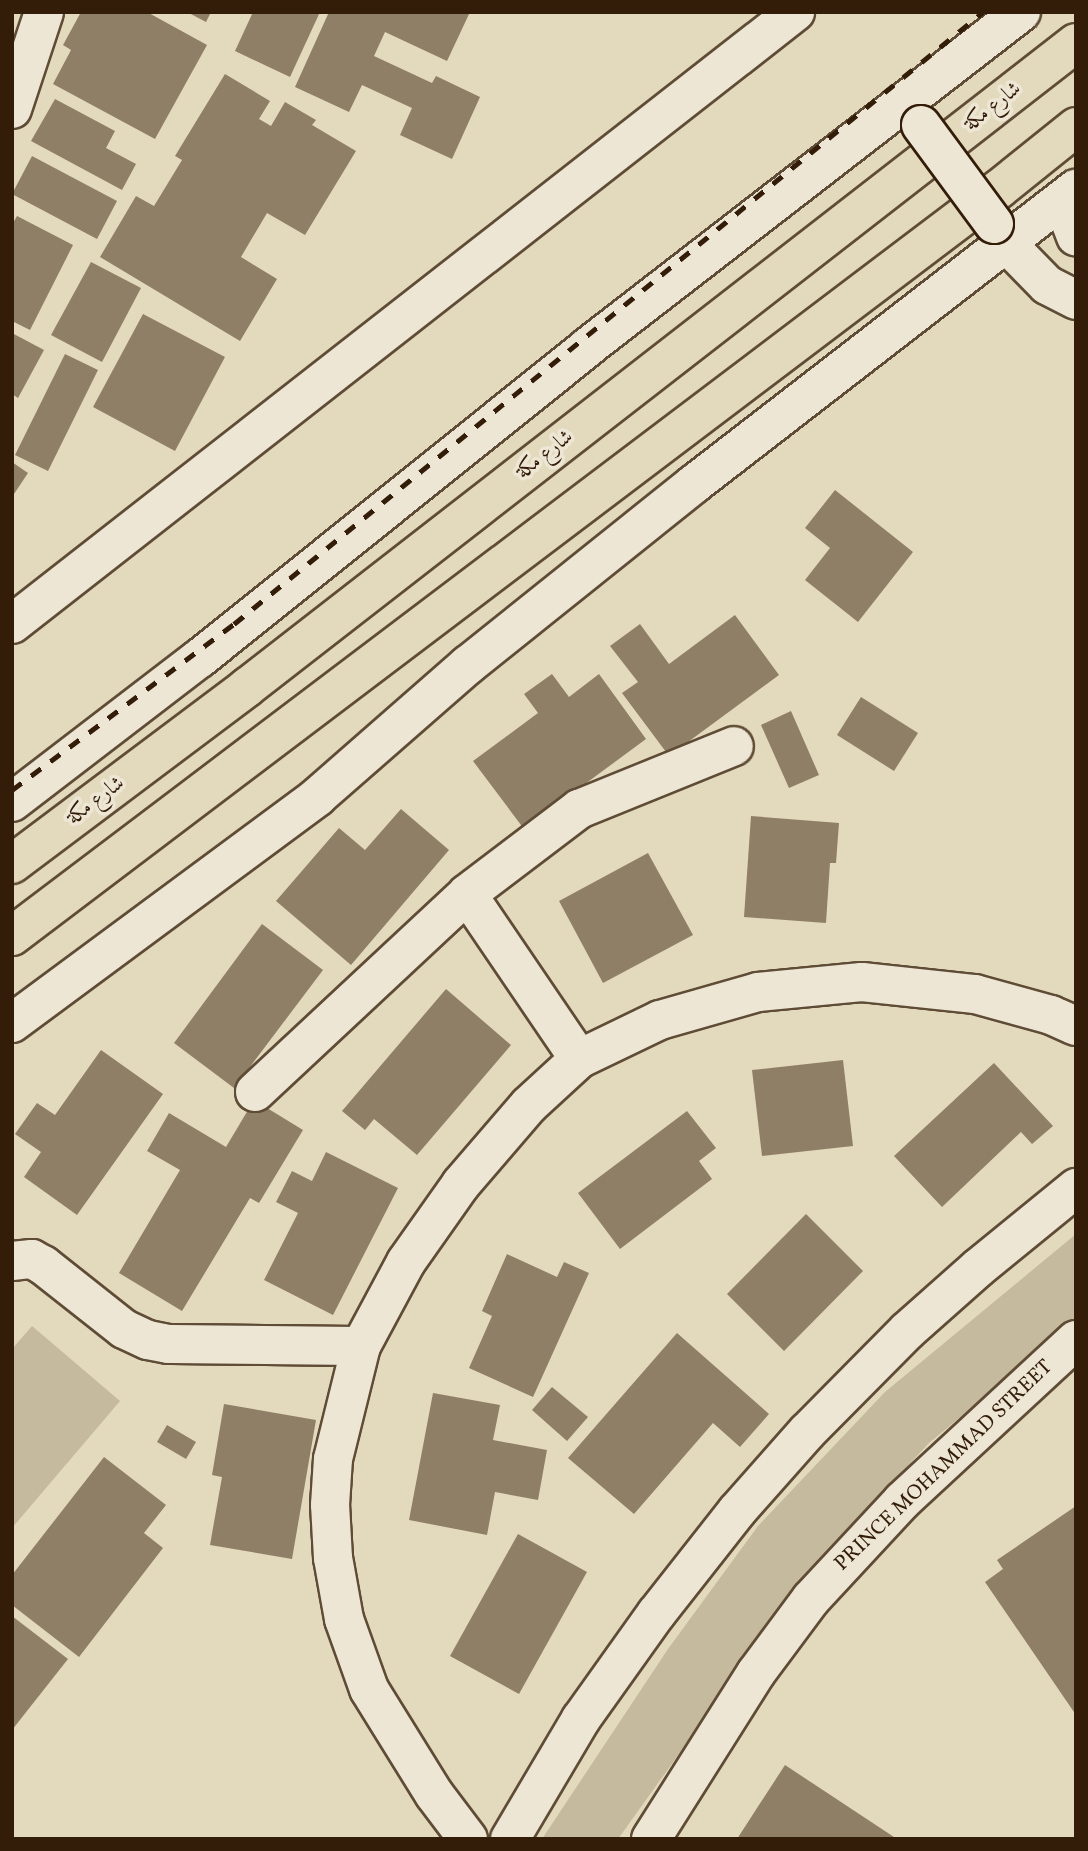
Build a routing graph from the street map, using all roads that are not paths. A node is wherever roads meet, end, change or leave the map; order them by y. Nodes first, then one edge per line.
1 (44, 12) edge
2 (795, 12) edge
3 (1021, 12) edge
4 (1076, 43) edge
5 (12, 109) edge
6 (914, 114) junction
7 (1076, 127) edge
8 (1069, 195) edge
9 (1001, 234) junction
10 (1076, 236) edge
11 (1076, 300) edge
12 (12, 624) edge
13 (734, 746) dead end
14 (12, 802) edge
15 (12, 864) edge
16 (467, 894) junction
17 (12, 936) edge
18 (12, 1023) edge
19 (1076, 1026) edge
20 (579, 1059) junction
21 (255, 1092) dead end
22 (1076, 1188) edge
23 (12, 1261) edge
24 (361, 1346) junction
25 (1072, 1349) edge
26 (468, 1839) edge
27 (510, 1839) edge
28 (651, 1839) edge

1 - 5 street
2 - 12 street
3 - 6 street
4 - 15 main road, شارع مكة
6 - 9 street, bridge
6 - 14 street
7 - 17 main road
8 - 9 street
8 - 10 street
9 - 11 street
9 - 18 street
13 - 16 street
16 - 20 street
16 - 21 street
19 - 20 street
20 - 24 street
22 - 27 street
23 - 24 street
24 - 26 street
25 - 28 street, PRINCE MOHAMMAD STREET

